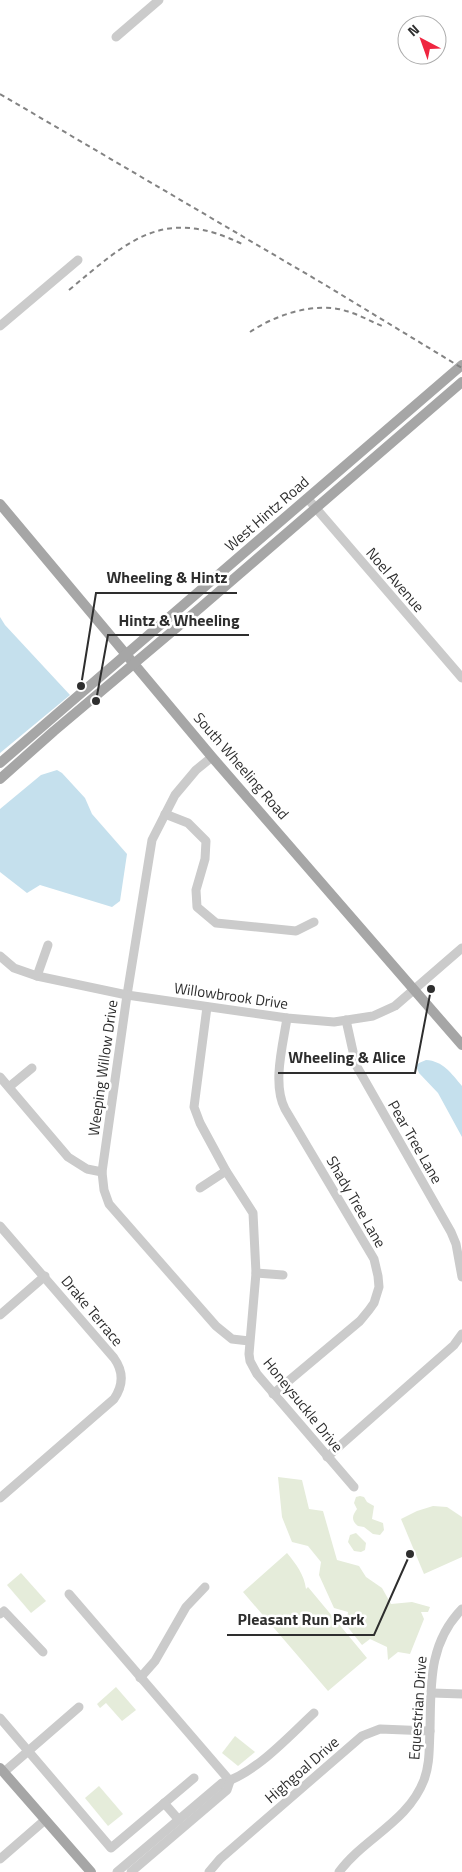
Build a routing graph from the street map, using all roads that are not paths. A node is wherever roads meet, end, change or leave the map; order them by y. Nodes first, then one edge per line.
1 (159, 0) edge
2 (116, 37) dead end
3 (78, 260) dead end
4 (0, 326) edge
5 (462, 365) edge
6 (462, 382) edge
7 (308, 499) junction
8 (0, 504) edge
9 (316, 508) junction
10 (126, 654) junction
11 (134, 663) junction
12 (462, 678) edge
13 (212, 757) junction
14 (0, 763) edge
15 (0, 779) edge
16 (165, 814) junction
17 (314, 922) dead end
18 (48, 945) dead end
19 (462, 948) edge
20 (0, 956) edge
21 (37, 976) junction
22 (414, 990) junction
23 (127, 995) junction
24 (207, 1007) junction
25 (287, 1018) junction
26 (346, 1020) junction
27 (462, 1045) edge
28 (32, 1068) dead end
29 (0, 1077) edge
30 (9, 1087) junction
31 (226, 1171) junction
32 (102, 1172) junction
33 (200, 1188) dead end
34 (0, 1226) edge
35 (256, 1273) junction
36 (283, 1275) dead end
37 (45, 1276) junction
38 (462, 1277) edge
39 (0, 1315) edge
40 (462, 1334) edge
41 (249, 1341) junction
42 (273, 1394) junction
43 (327, 1457) junction
44 (354, 1487) dead end
45 (0, 1498) edge
46 (206, 1587) dead end
47 (69, 1594) dead end
48 (462, 1609) edge
49 (0, 1614) edge
50 (42, 1652) dead end
51 (140, 1678) junction
52 (432, 1693) junction
53 (462, 1694) edge
54 (79, 1707) dead end
55 (314, 1713) dead end
56 (0, 1718) edge
57 (430, 1732) junction
58 (29, 1751) junction
59 (2, 1770) edge
60 (194, 1778) dead end
61 (230, 1781) junction
62 (164, 1803) junction
63 (45, 1820) junction
64 (179, 1820) junction
65 (0, 1859) edge
66 (91, 1872) edge
67 (117, 1872) edge
68 (131, 1872) edge
69 (209, 1872) edge
70 (339, 1872) edge

1 - 2 street
3 - 4 street
5 - 7 main road, West Hintz Road
6 - 9 main road, West Hintz Road
7 - 9 street, Noel Avenue
7 - 10 main road, West Hintz Road
8 - 10 main road, South Wheeling Road
9 - 11 main road, West Hintz Road
9 - 12 street, Noel Avenue
10 - 11 main road, South Wheeling Road
10 - 14 main road, West Hintz Road
11 - 13 main road, South Wheeling Road
11 - 15 main road, West Hintz Road
13 - 16 street, Weeping Willow Drive
13 - 22 main road, South Wheeling Road
16 - 17 street
16 - 23 street, Weeping Willow Drive
18 - 21 street
19 - 22 street, Willowbrook Drive
20 - 21 street, Willowbrook Drive
21 - 23 street, Willowbrook Drive
22 - 26 street, Willowbrook Drive
22 - 27 main road, South Wheeling Road
23 - 24 street, Willowbrook Drive
23 - 32 street, Weeping Willow Drive
24 - 25 street, Willowbrook Drive
24 - 31 street, Honeysuckle Drive
25 - 26 street, Willowbrook Drive
25 - 42 street, Shady Tree Lane
26 - 38 street, Pear Tree Lane
28 - 30 street
29 - 30 street
30 - 32 street
31 - 33 street
31 - 35 street, Honeysuckle Drive
32 - 41 street, Weeping Willow Drive
34 - 37 street, Drake Terrace
35 - 36 street
35 - 41 street, Honeysuckle Drive
37 - 39 street
37 - 45 street, Drake Terrace
40 - 43 street
41 - 42 street, Honeysuckle Drive
42 - 43 street, Honeysuckle Drive
43 - 44 street, Honeysuckle Drive
46 - 51 street
47 - 51 street
48 - 52 street, Equestrian Drive
49 - 50 street
51 - 61 street
52 - 53 street
52 - 57 street, Equestrian Drive
54 - 58 street
55 - 61 street
56 - 58 street
57 - 69 street, Highgoal Drive
57 - 70 street, Equestrian Drive
58 - 59 street
58 - 62 street
59 - 63 main road
60 - 62 street
61 - 64 street
61 - 68 street
62 - 64 street
63 - 65 street
63 - 66 main road
64 - 67 street

